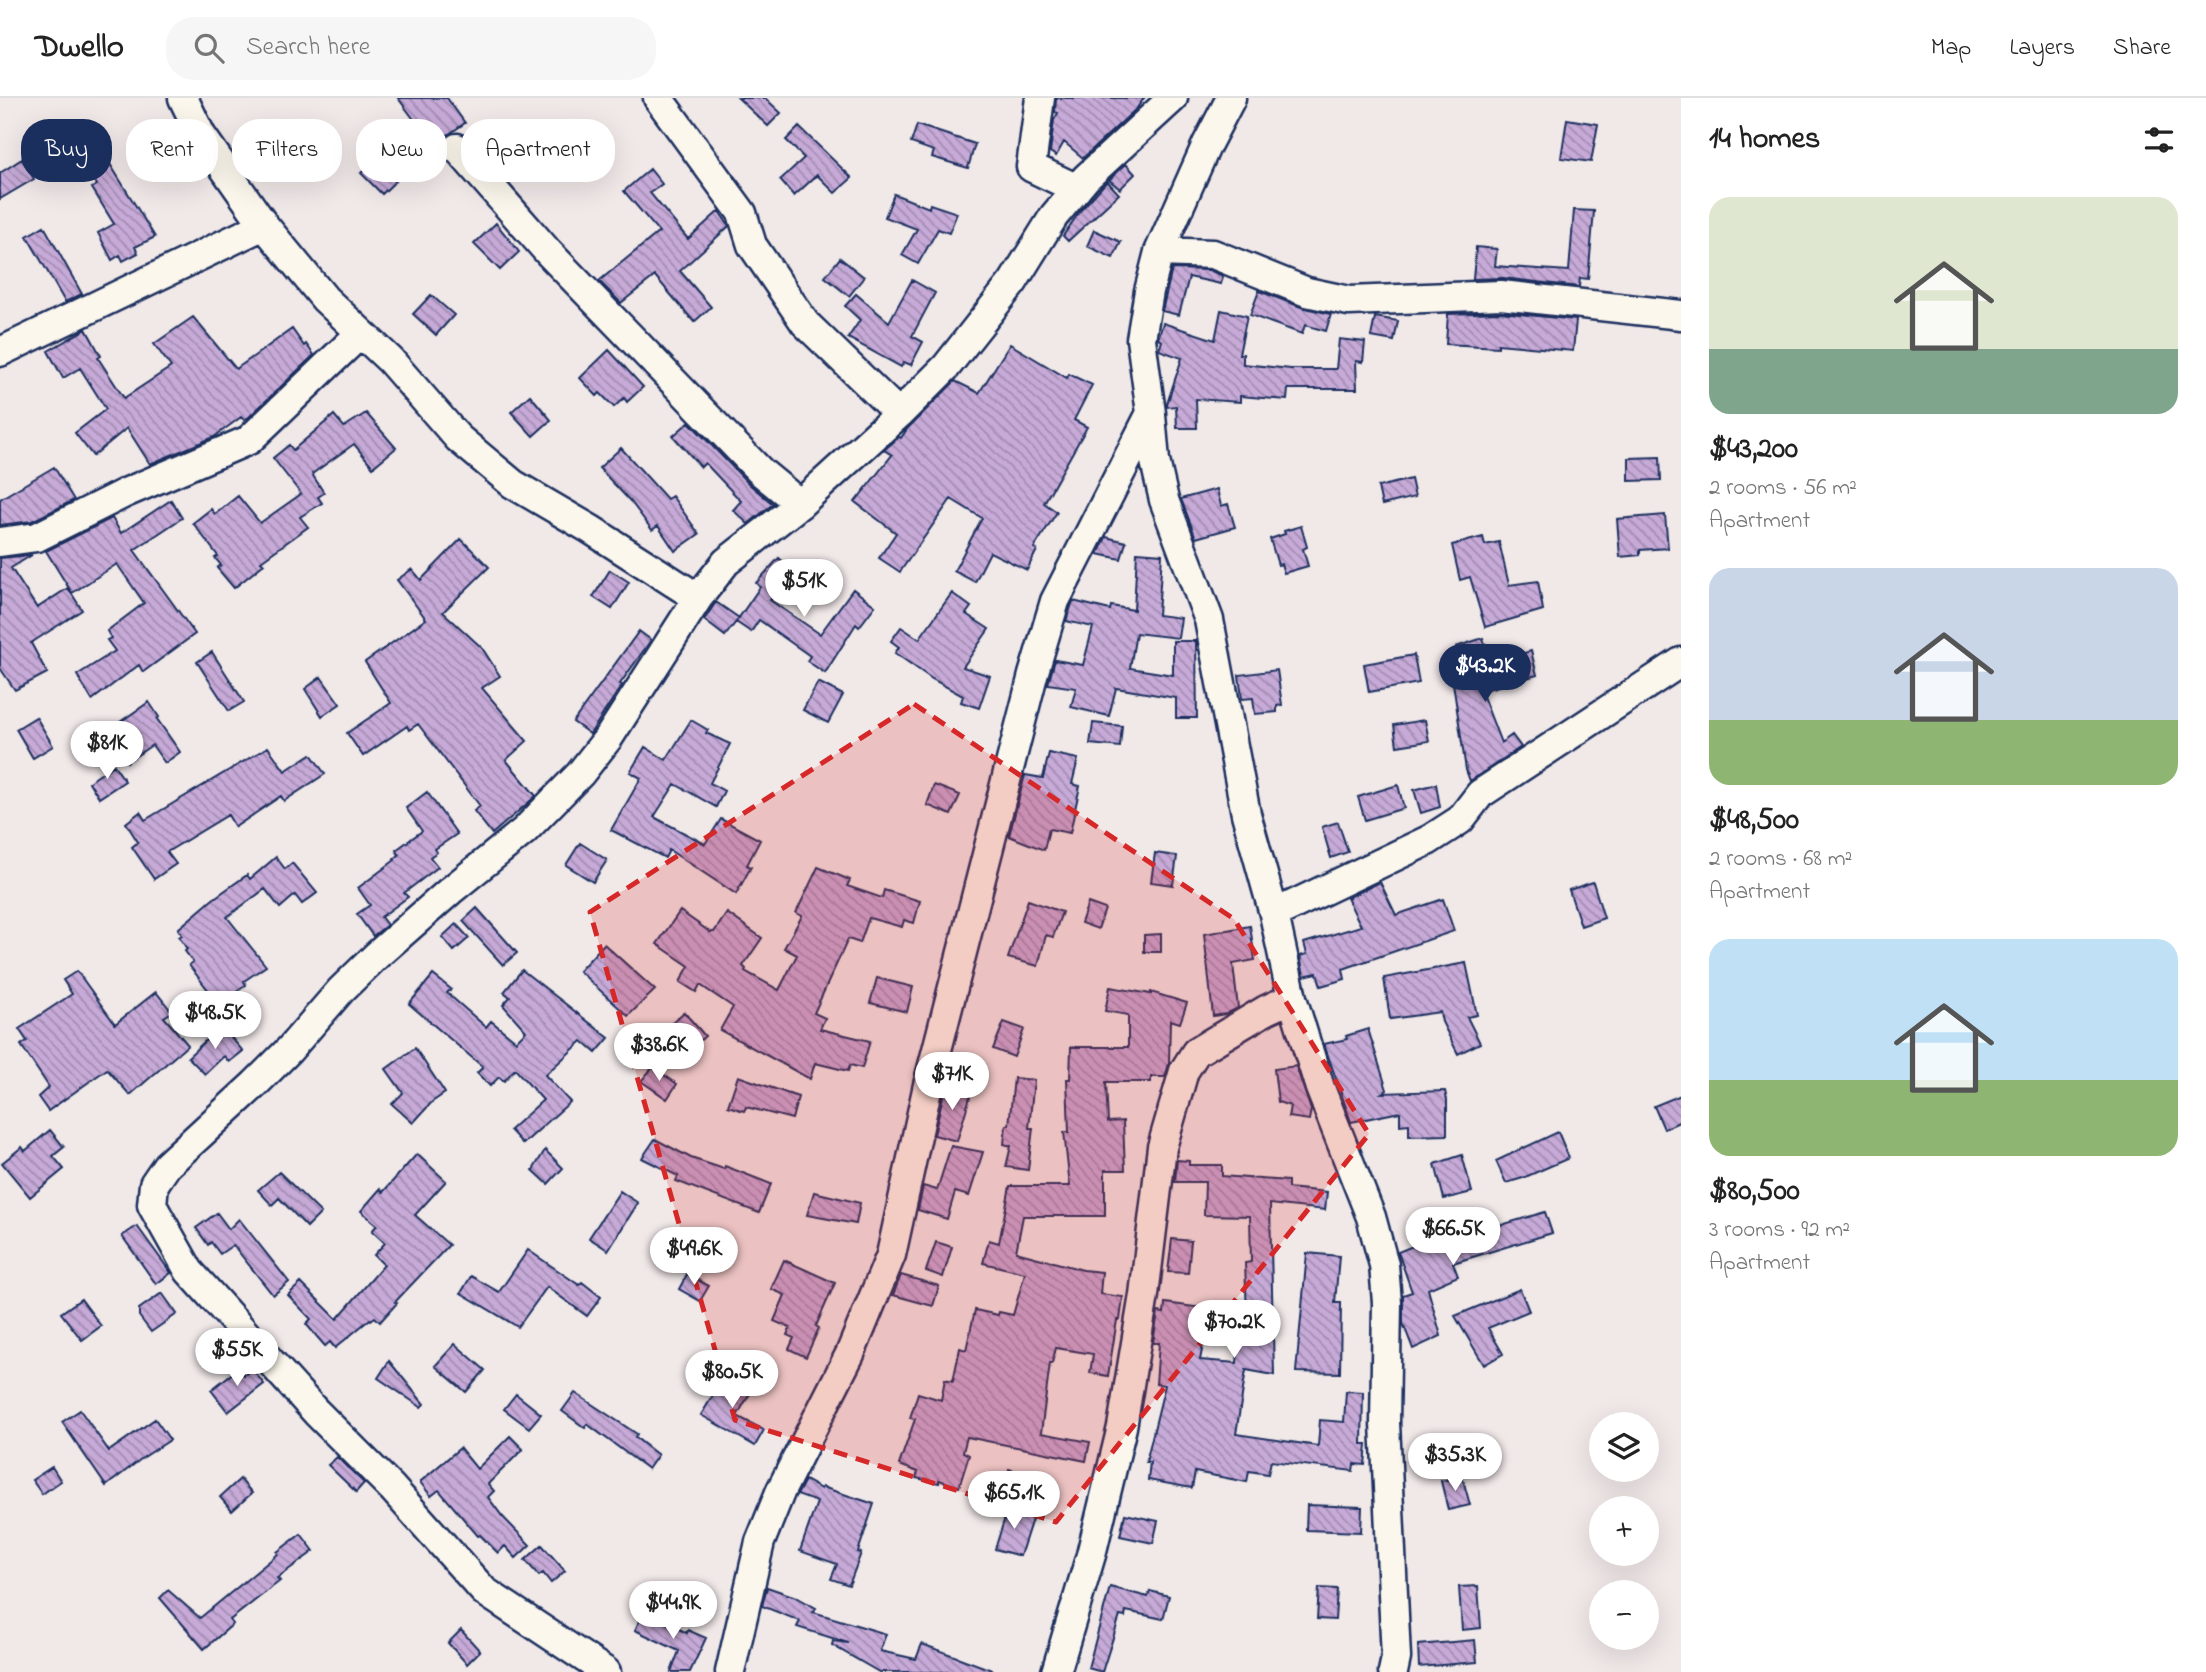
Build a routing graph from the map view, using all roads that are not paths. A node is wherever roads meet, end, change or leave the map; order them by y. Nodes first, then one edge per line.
1 (183, 98) edge
2 (658, 98) edge
3 (1041, 98) edge
4 (1174, 98) edge
5 (1231, 98) edge
6 (457, 148) dead end
7 (1077, 189) junction
8 (264, 225) junction
9 (1159, 252) junction
10 (1681, 315) edge
11 (361, 333) junction
12 (0, 352) edge
13 (1151, 413) junction
14 (899, 414) junction
15 (800, 504) junction
16 (0, 542) edge
17 (698, 598) junction
18 (1681, 662) edge
19 (1273, 914) junction
20 (1292, 998) junction
21 (606, 1672) edge
22 (730, 1672) edge
23 (1056, 1672) edge
24 (1393, 1672) edge

1 - 8 street
2 - 14 street
3 - 7 street
4 - 7 street
5 - 9 street
6 - 15 street
7 - 14 street
8 - 11 street
8 - 12 street
9 - 10 street
9 - 13 street
11 - 16 street
11 - 17 street
13 - 19 street
13 - 22 street
14 - 15 street
15 - 17 street
17 - 21 street
18 - 19 street
19 - 20 street
20 - 23 street
20 - 24 street

